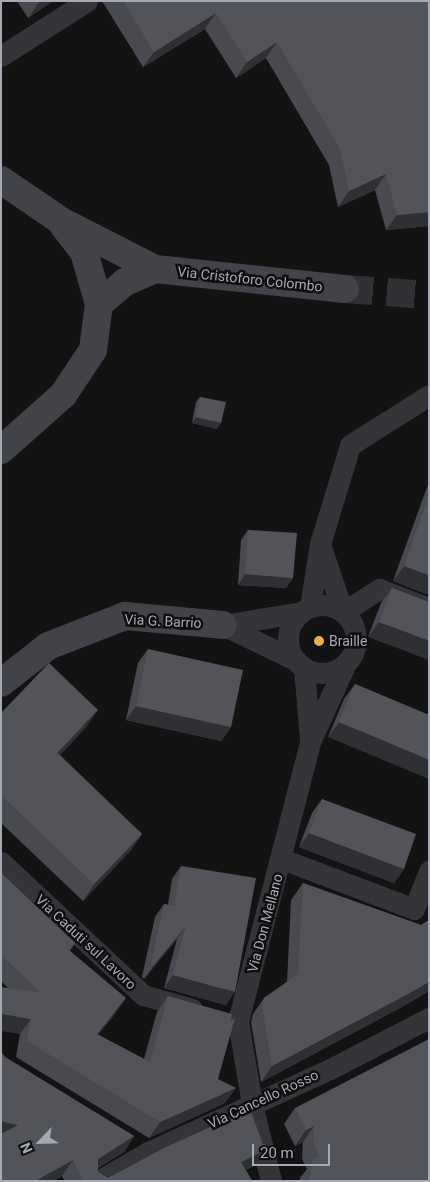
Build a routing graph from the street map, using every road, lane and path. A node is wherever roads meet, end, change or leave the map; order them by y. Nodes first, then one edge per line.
1 (87, 1) edge
2 (1, 56) edge
3 (1, 180) edge
4 (60, 221) junction
5 (155, 269) junction
6 (345, 289) tunnel mouth
7 (99, 304) junction
8 (424, 403) edge
9 (1, 450) edge
10 (320, 544) junction
11 (429, 608) edge
12 (306, 610) junction
13 (343, 612) junction
14 (224, 625) junction
15 (346, 663) junction
16 (301, 664) junction
17 (1, 683) edge
18 (310, 742) junction
19 (282, 859) junction
20 (1, 862) edge
21 (429, 871) edge
22 (223, 1017) junction
23 (429, 1018) edge
24 (252, 1104) junction
25 (125, 1138) edge
26 (148, 1152) junction
27 (98, 1181) edge
28 (271, 1181) edge

1 - 2 street
3 - 4 street
4 - 5 street, Via Cristoforo Colombo
4 - 7 street
5 - 6 street, Via Cristoforo Colombo
5 - 7 street, Via Cristoforo Colombo
7 - 9 street
8 - 10 street
10 - 12 street
10 - 13 street
11 - 13 street
12 - 13 street
12 - 14 street
12 - 16 street
13 - 15 street
14 - 16 street
14 - 17 street, Via G. Barrio
15 - 16 street
15 - 18 street
16 - 18 street
18 - 19 street, Via Don Mellano
19 - 21 street
19 - 22 street, Via Don Mellano
20 - 22 street, Via Caduti sul Lavoro
22 - 24 street, Via Don Mellano
23 - 24 street, Via Cancello Rosso
24 - 26 street, Via Cancello Rosso
24 - 28 street, Via Don Mellano
25 - 26 street
26 - 27 street, Via Cancello Rosso

